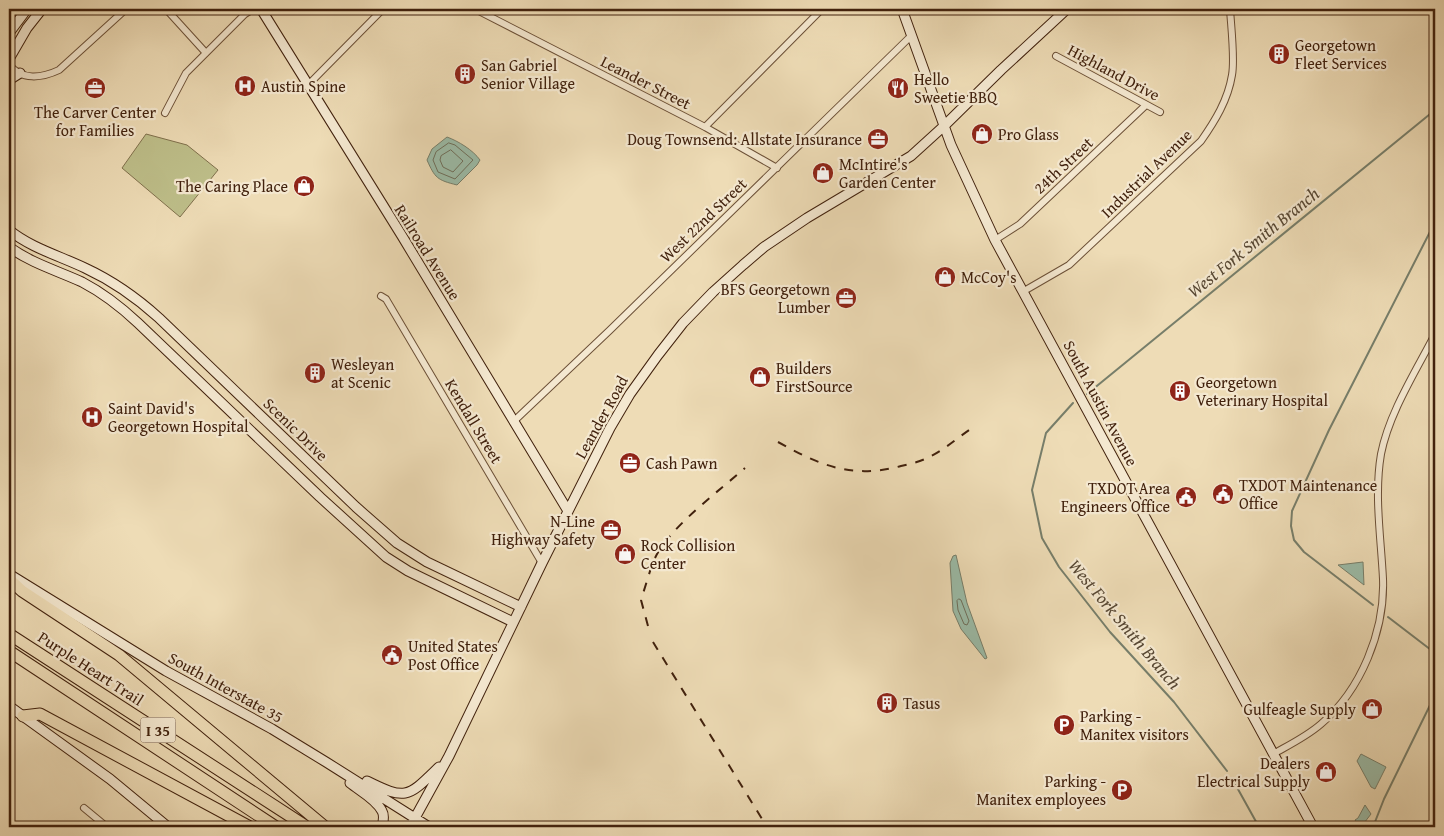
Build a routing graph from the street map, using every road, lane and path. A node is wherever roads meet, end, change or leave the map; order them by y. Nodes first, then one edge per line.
1 (27, 9) edge
2 (42, 9) edge
3 (126, 9) edge
4 (166, 9) edge
5 (253, 9) edge
6 (261, 9) edge
7 (383, 9) edge
8 (475, 9) edge
9 (822, 9) edge
10 (902, 9) edge
11 (1067, 9) edge
12 (1230, 9) edge
13 (9, 33) edge
14 (911, 36) junction
15 (206, 53) junction
16 (1056, 56) dead end
17 (9, 59) edge
18 (9, 64) edge
19 (20, 73) junction
20 (9, 80) edge
21 (308, 85) junction
22 (1146, 105) junction
23 (1160, 112) dead end
24 (165, 113) dead end
25 (944, 126) junction
26 (706, 127) junction
27 (777, 168) junction
28 (9, 230) edge
29 (995, 240) junction
30 (9, 247) edge
31 (107, 279) junction
32 (1024, 291) junction
33 (98, 292) junction
34 (381, 296) dead end
35 (151, 310) junction
36 (138, 322) junction
37 (1435, 334) edge
38 (203, 362) junction
39 (192, 373) junction
40 (261, 417) junction
41 (513, 422) junction
42 (250, 429) junction
43 (342, 493) junction
44 (330, 506) junction
45 (568, 512) junction
46 (398, 543) junction
47 (386, 557) junction
48 (542, 563) junction
49 (9, 574) edge
50 (9, 579) edge
51 (520, 607) junction
52 (513, 622) junction
53 (9, 634) edge
54 (9, 651) edge
55 (9, 706) edge
56 (23, 716) junction
57 (1272, 754) junction
58 (446, 761) junction
59 (326, 762) junction
60 (84, 808) dead end
61 (415, 818) junction
62 (107, 827) edge
63 (168, 827) edge
64 (250, 827) edge
65 (276, 827) edge
66 (307, 827) edge
67 (325, 827) edge
68 (382, 827) edge
69 (410, 827) edge
70 (429, 827) edge
71 (1313, 827) edge

1 - 13 main road
2 - 17 main road
3 - 19 street
4 - 15 street
5 - 15 street
6 - 21 main road, Railroad Avenue
7 - 21 street
8 - 26 street, Leander Street
9 - 26 street
10 - 14 main road, South Austin Avenue
11 - 25 main road, Leander Road
12 - 32 street, Industrial Avenue
14 - 25 main road, South Austin Avenue
14 - 27 street, West 22nd Street
15 - 24 street
16 - 22 street, Highland Drive
18 - 19 street
19 - 20 main road
21 - 41 main road, Railroad Avenue
22 - 23 street, Highland Drive
22 - 29 street, 24th Street
25 - 29 main road, South Austin Avenue
25 - 45 main road, Leander Road
26 - 27 street, Leander Street
27 - 41 street, West 22nd Street
28 - 31 main road, Scenic Drive
29 - 32 main road, South Austin Avenue
30 - 33 main road, Scenic Drive
31 - 33 main road
31 - 35 main road, Scenic Drive
32 - 57 main road, South Austin Avenue
33 - 36 main road, Scenic Drive
34 - 48 street, Kendall Street
35 - 36 main road
35 - 38 main road, Scenic Drive
36 - 39 main road, Scenic Drive
37 - 57 street
38 - 39 main road
38 - 40 main road, Scenic Drive
39 - 42 main road, Scenic Drive
40 - 42 main road
40 - 43 main road, Scenic Drive
41 - 45 main road, Railroad Avenue
42 - 44 main road, Scenic Drive
43 - 44 main road
43 - 46 main road, Scenic Drive
44 - 47 main road, Scenic Drive
45 - 48 main road, Leander Road
46 - 47 main road
46 - 51 main road, Scenic Drive
47 - 52 main road, Scenic Drive
48 - 51 main road, Leander Road
49 - 59 main road, South Interstate 35
50 - 67 highway
51 - 52 main road, Leander Road
52 - 58 main road, Leander Road
53 - 66 highway, Purple Heart Trail / I 35
54 - 65 highway, Purple Heart Trail / I 35
55 - 56 main road
56 - 63 main road
56 - 64 highway
57 - 71 main road, South Austin Avenue
58 - 59 main road
58 - 61 main road, Leander Road
59 - 61 main road, South Interstate 35
59 - 68 main road
60 - 62 street
61 - 69 main road, Leander Road
61 - 70 main road, South Interstate 35

